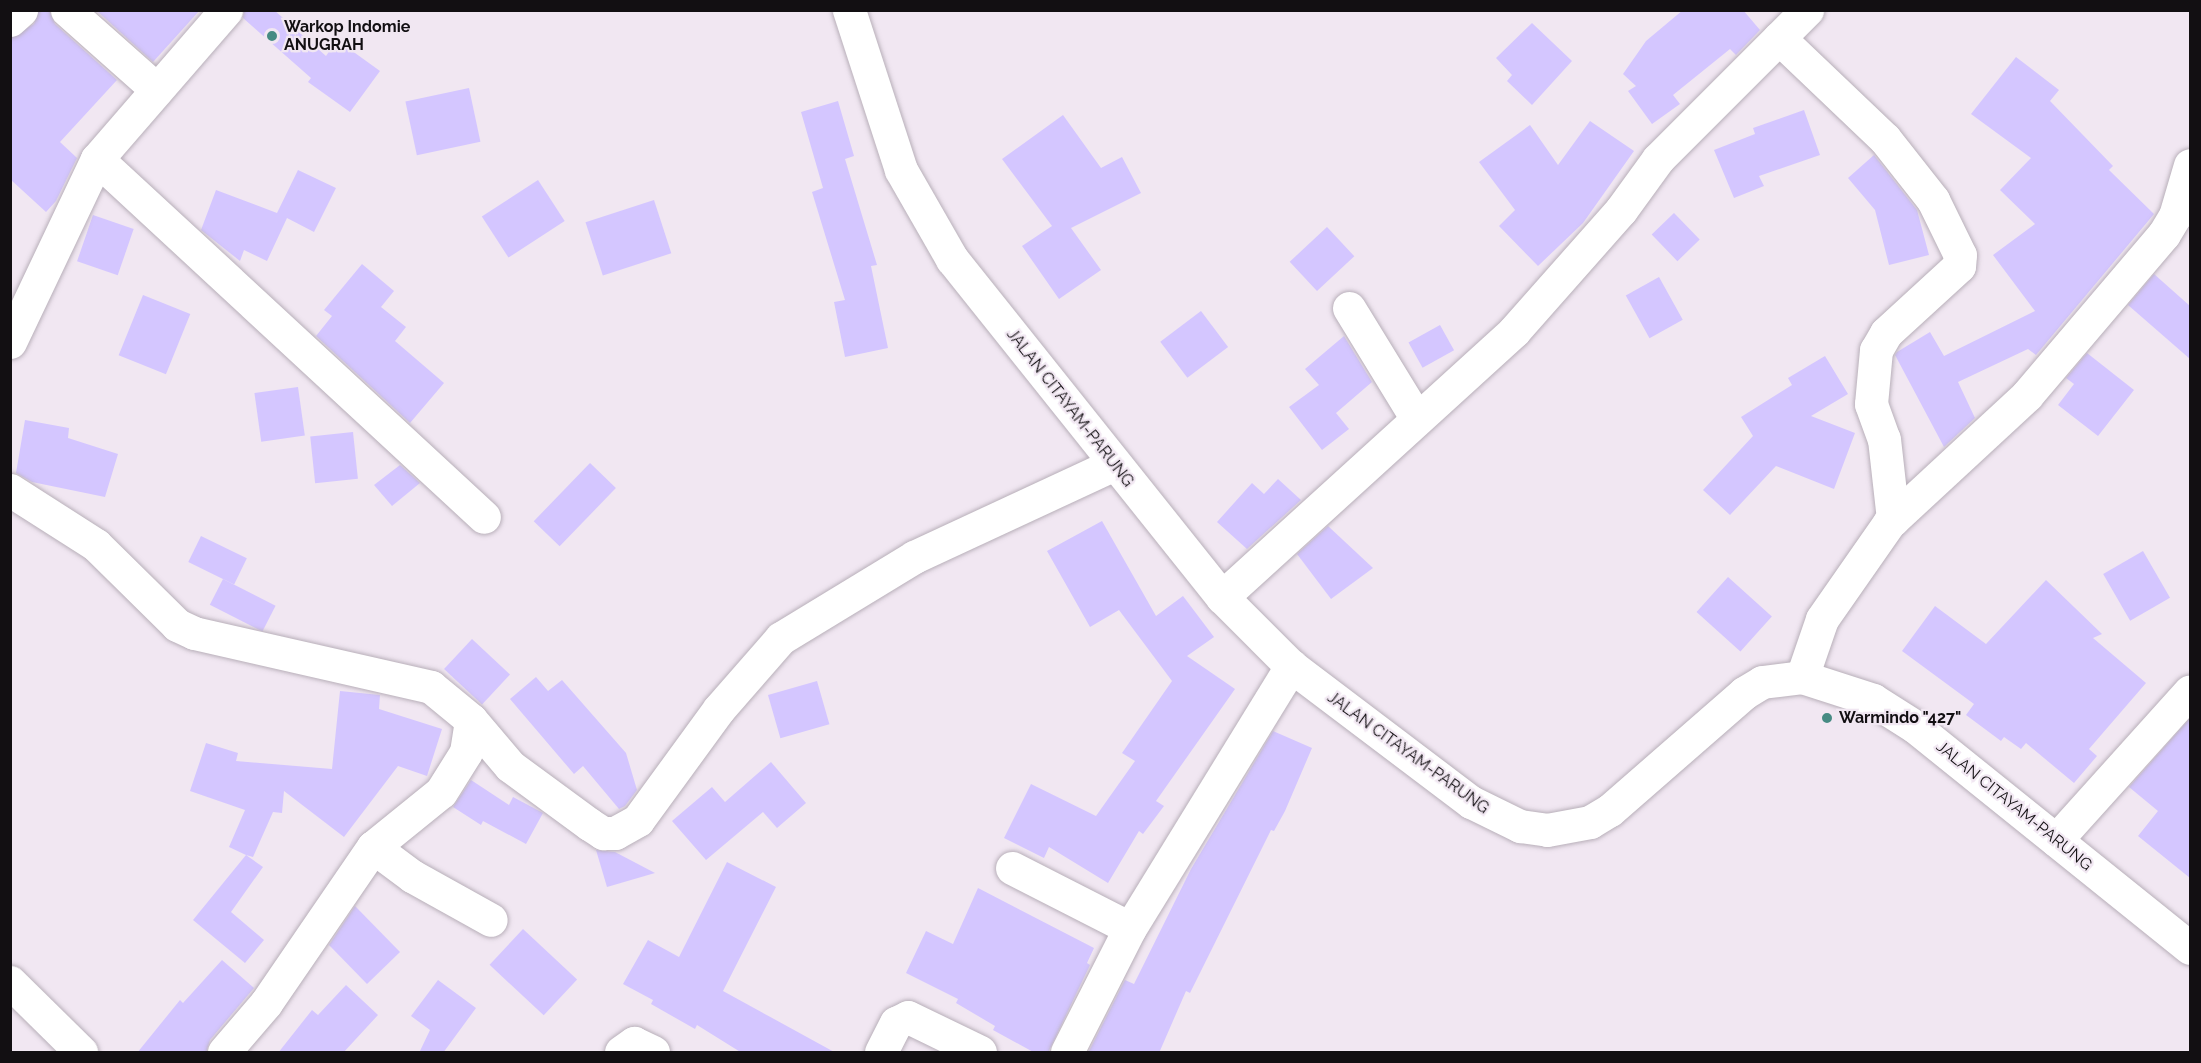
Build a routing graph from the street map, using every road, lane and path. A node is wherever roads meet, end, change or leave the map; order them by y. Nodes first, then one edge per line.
1 (21, 10) edge
2 (67, 10) edge
3 (226, 10) edge
4 (849, 10) edge
5 (10, 20) edge
6 (1791, 20) edge
7 (157, 90) junction
8 (97, 159) junction
9 (2190, 165) edge
10 (1349, 308) dead end
11 (10, 342) edge
12 (1417, 419) junction
13 (1114, 464) junction
14 (10, 490) edge
15 (484, 517) dead end
16 (1893, 519) junction
17 (1222, 597) junction
18 (1291, 666) junction
19 (1802, 676) junction
20 (2190, 691) edge
21 (471, 720) junction
22 (2056, 840) junction
23 (373, 847) junction
24 (1012, 868) dead end
25 (491, 920) dead end
26 (1130, 928) junction
27 (2190, 948) edge
28 (10, 982) edge
29 (81, 1053) edge
30 (224, 1053) edge
31 (621, 1053) edge
32 (653, 1053) edge
33 (881, 1053) edge
34 (980, 1053) edge
35 (1067, 1053) edge

1 - 5 street
2 - 7 street
3 - 7 street
4 - 13 street, JALAN CITAYAM-PARUNG
6 - 12 street
6 - 16 street
7 - 8 street
8 - 11 street
8 - 15 street
9 - 16 street
10 - 12 street
12 - 17 street
13 - 17 street, JALAN CITAYAM-PARUNG
13 - 21 street
14 - 21 street
16 - 19 street
17 - 18 street, JALAN CITAYAM-PARUNG
18 - 19 street, JALAN CITAYAM-PARUNG
18 - 26 street
19 - 22 street, JALAN CITAYAM-PARUNG
20 - 22 street
21 - 23 street
22 - 27 street, JALAN CITAYAM-PARUNG
23 - 25 street
23 - 30 street
24 - 26 street
26 - 35 street
28 - 29 street
31 - 32 street
33 - 34 street

